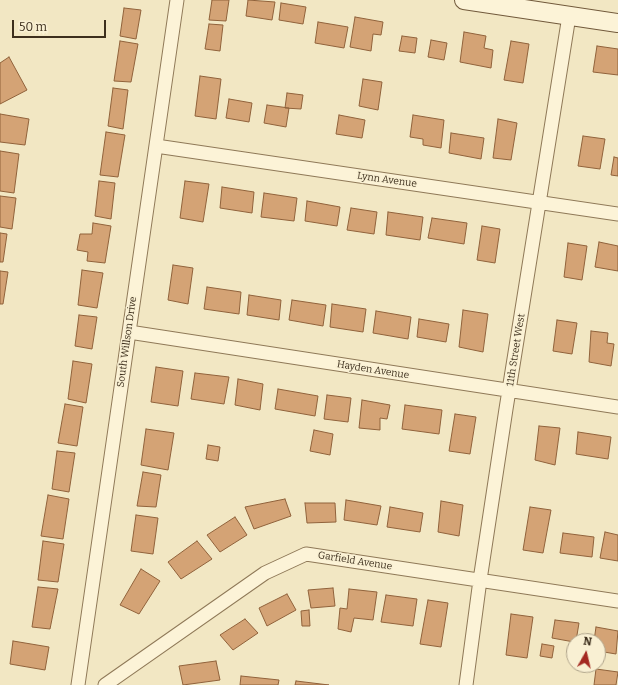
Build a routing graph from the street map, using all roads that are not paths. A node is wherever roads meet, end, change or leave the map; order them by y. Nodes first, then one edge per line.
1 (177, 0) edge
2 (464, 0) edge
3 (569, 16) junction
4 (618, 23) edge
5 (156, 146) junction
6 (539, 202) junction
7 (618, 214) edge
8 (129, 332) junction
9 (509, 391) junction
10 (618, 407) edge
11 (480, 580) junction
12 (618, 601) edge
13 (78, 685) edge
14 (105, 685) edge
15 (466, 685) edge

1 - 5 street, South Willson Drive
2 - 3 street
3 - 4 street
3 - 6 street, 11th Street West
5 - 6 street, Lynn Avenue
5 - 8 street, South Willson Drive
6 - 7 street, Lynn Avenue
6 - 9 street, 11th Street West
8 - 9 street, Hayden Avenue
8 - 13 street, South Willson Drive
9 - 10 street, Hayden Avenue
9 - 11 street, 11th Street West
11 - 12 street, Garfield Avenue
11 - 14 street, Garfield Avenue
11 - 15 street, 11th Street West

